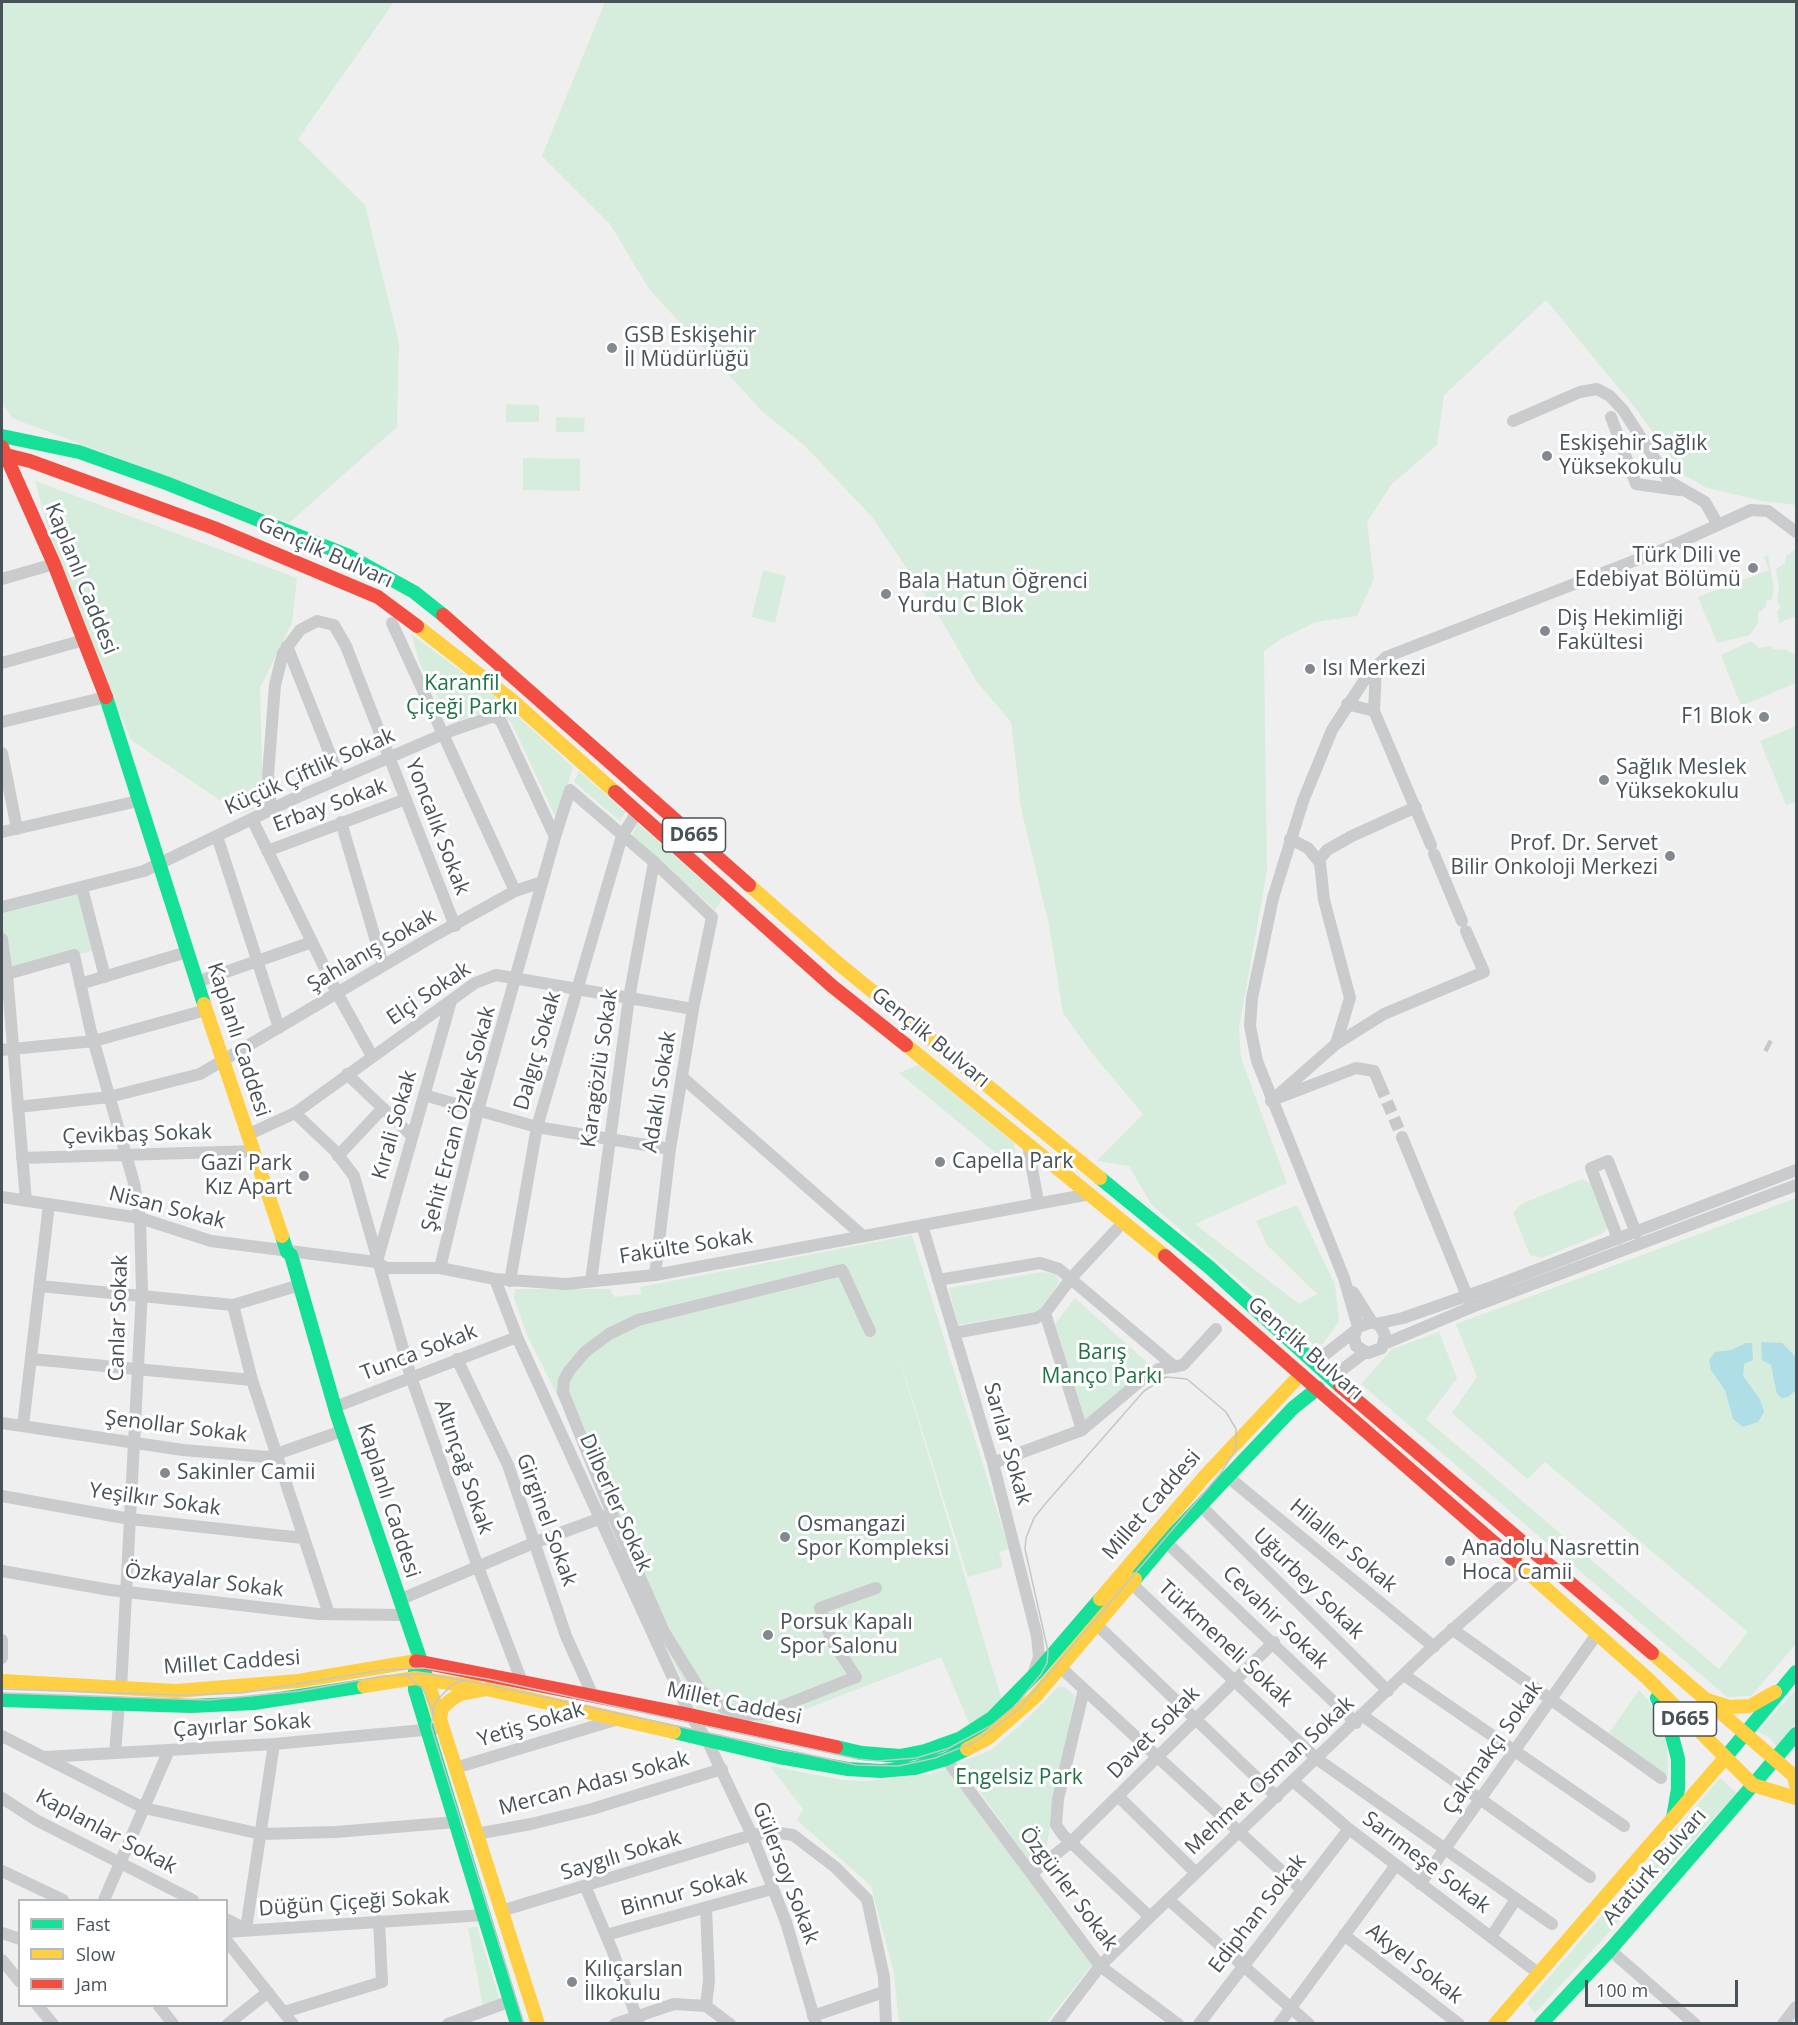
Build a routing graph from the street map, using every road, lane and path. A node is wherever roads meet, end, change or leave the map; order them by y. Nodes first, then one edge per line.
1 (1611, 417) dead end
2 (1514, 421) dead end
3 (2, 436) edge
4 (3, 451) edge
5 (1683, 491) junction
6 (1773, 514) junction
7 (1797, 517) edge
8 (1718, 525) junction
9 (1797, 532) edge
10 (54, 564) junction
11 (2, 579) edge
12 (392, 623) dead end
13 (84, 640) junction
14 (287, 646) junction
15 (2, 663) edge
16 (1376, 666) junction
17 (106, 697) junction
18 (1347, 704) junction
19 (1374, 711) junction
20 (2, 722) edge
21 (443, 734) junction
22 (2, 753) edge
23 (390, 758) junction
24 (340, 779) junction
25 (406, 799) junction
26 (138, 801) junction
27 (1416, 807) junction
28 (271, 810) junction
29 (637, 812) junction
30 (252, 819) junction
31 (341, 822) junction
32 (17, 829) junction
33 (2, 832) edge
34 (217, 836) junction
35 (622, 836) junction
36 (555, 837) junction
37 (1290, 839) junction
38 (267, 850) junction
39 (1319, 860) junction
40 (654, 862) junction
41 (159, 864) junction
42 (543, 882) junction
43 (82, 888) junction
44 (515, 891) junction
45 (2, 908) edge
46 (454, 926) junction
47 (2, 939) edge
48 (312, 942) junction
49 (187, 952) junction
50 (255, 960) junction
51 (383, 964) junction
52 (7, 974) junction
53 (105, 977) junction
54 (517, 979) junction
55 (197, 982) junction
56 (80, 984) junction
57 (576, 989) junction
58 (336, 992) junction
59 (629, 998) junction
60 (451, 1000) junction
61 (693, 1009) junction
62 (206, 1010) junction
63 (279, 1028) junction
64 (94, 1041) junction
65 (1336, 1044) junction
66 (6, 1050) edge
67 (372, 1056) junction
68 (224, 1061) junction
69 (347, 1074) junction
70 (682, 1077) junction
71 (1380, 1085) tunnel mouth
72 (424, 1095) junction
73 (109, 1097) junction
74 (1271, 1101) junction
75 (18, 1107) junction
76 (383, 1108) junction
77 (478, 1110) junction
78 (295, 1113) junction
79 (537, 1127) junction
80 (247, 1135) junction
81 (411, 1135) junction
82 (1402, 1137) tunnel mouth
83 (609, 1139) junction
84 (1028, 1144) junction
85 (670, 1149) junction
86 (254, 1152) junction
87 (126, 1155) junction
88 (338, 1156) junction
89 (22, 1158) junction
90 (1797, 1170) edge
91 (1797, 1185) edge
92 (1090, 1194) junction
93 (2, 1197) edge
94 (26, 1201) junction
95 (1038, 1202) junction
96 (49, 1204) junction
97 (140, 1218) junction
98 (922, 1225) junction
99 (1117, 1229) dead end
100 (863, 1236) junction
101 (1629, 1239) junction
102 (287, 1252) junction
103 (376, 1262) junction
104 (440, 1268) junction
105 (655, 1275) junction
106 (1072, 1277) junction
107 (1344, 1278) junction
108 (495, 1279) junction
109 (938, 1280) junction
110 (510, 1281) junction
111 (591, 1281) junction
112 (300, 1285) junction
113 (40, 1286) junction
114 (141, 1297) junction
115 (1469, 1301) junction
116 (233, 1305) junction
117 (1045, 1313) junction
118 (1374, 1323) junction
119 (1216, 1329) dead end
120 (1357, 1329) junction
121 (870, 1331) dead end
122 (954, 1333) junction
123 (517, 1337) junction
124 (1384, 1344) junction
125 (1364, 1353) junction
126 (31, 1359) junction
127 (457, 1359) junction
128 (1314, 1363) junction
129 (1175, 1367) junction
130 (138, 1371) junction
131 (1301, 1374) junction
132 (411, 1377) junction
133 (1331, 1378) junction
134 (252, 1380) junction
135 (1318, 1388) junction
136 (335, 1407) junction
137 (2, 1423) edge
138 (23, 1426) junction
139 (1082, 1430) junction
140 (342, 1431) junction
141 (133, 1443) junction
142 (275, 1454) junction
143 (993, 1463) junction
144 (1227, 1476) junction
145 (2, 1496) edge
146 (1200, 1505) junction
147 (607, 1517) junction
148 (130, 1519) junction
149 (303, 1538) junction
150 (536, 1542) junction
151 (1166, 1542) junction
152 (478, 1567) junction
153 (1523, 1567) junction
154 (2, 1571) edge
155 (1131, 1583) junction
156 (876, 1588) dead end
157 (124, 1591) junction
158 (399, 1600) junction
159 (329, 1614) junction
160 (404, 1614) junction
161 (1096, 1624) junction
162 (1452, 1629) junction
163 (1597, 1634) junction
164 (2, 1640) edge
165 (1274, 1642) junction
166 (1434, 1647) junction
167 (2, 1658) edge
168 (418, 1662) junction
169 (1060, 1667) junction
170 (1797, 1672) edge
171 (1404, 1675) junction
172 (1032, 1677) junction
173 (1647, 1678) junction
174 (421, 1679) junction
175 (1235, 1679) junction
176 (2, 1681) edge
177 (522, 1682) junction
178 (1784, 1687) junction
179 (121, 1689) junction
180 (487, 1689) junction
181 (1084, 1689) junction
182 (1388, 1691) junction
183 (593, 1696) junction
184 (1551, 1698) junction
185 (2, 1700) edge
186 (1706, 1700) junction
187 (119, 1704) junction
188 (690, 1715) junction
189 (1196, 1718) junction
190 (618, 1719) junction
191 (1360, 1719) junction
192 (441, 1724) junction
193 (427, 1730) junction
194 (1745, 1733) junction
195 (1797, 1734) edge
196 (2, 1736) edge
197 (707, 1740) junction
198 (274, 1743) junction
199 (169, 1750) junction
200 (1516, 1750) junction
201 (115, 1753) junction
202 (44, 1757) junction
203 (1157, 1758) junction
204 (946, 1759) junction
205 (1317, 1759) junction
206 (1724, 1759) junction
207 (1775, 1760) junction
208 (455, 1768) junction
209 (722, 1769) junction
210 (1660, 1778) dead end
211 (1294, 1782) junction
212 (1753, 1785) junction
213 (1797, 1785) edge
214 (1118, 1796) junction
215 (1277, 1797) junction
216 (2, 1798) edge
217 (1797, 1798) edge
218 (1480, 1801) junction
219 (144, 1808) junction
220 (1673, 1818) junction
221 (456, 1822) junction
222 (1624, 1826) dead end
223 (1349, 1829) junction
224 (1239, 1833) junction
225 (261, 1834) junction
226 (476, 1834) junction
227 (752, 1835) junction
228 (1071, 1842) junction
229 (1446, 1851) junction
230 (120, 1861) junction
231 (1396, 1865) junction
232 (2, 1871) edge
233 (1032, 1873) junction
234 (1196, 1873) junction
235 (1590, 1877) dead end
236 (1420, 1884) junction
237 (586, 1888) junction
238 (772, 1889) junction
239 (1301, 1889) junction
240 (61, 1899) edge
241 (104, 1899) edge
242 (191, 1899) edge
243 (1516, 1899) junction
244 (1169, 1900) junction
245 (706, 1908) junction
246 (501, 1911) junction
247 (484, 1915) junction
248 (1150, 1917) junction
249 (228, 1920) edge
250 (379, 1921) junction
251 (1552, 1924) dead end
252 (246, 1929) junction
253 (228, 1932) edge
254 (2, 1933) edge
255 (606, 1935) junction
256 (1344, 1935) junction
257 (1491, 1937) junction
258 (18, 1938) edge
259 (228, 1942) edge
260 (1610, 1950) junction
261 (2, 1960) edge
262 (1241, 1965) junction
263 (1100, 1966) junction
264 (1538, 1973) junction
265 (18, 1980) edge
266 (268, 1992) junction
267 (884, 1992) junction
268 (511, 2001) junction
269 (706, 2006) junction
270 (39, 2007) edge
271 (160, 2007) edge
272 (1797, 2007) edge
273 (1290, 2008) junction
274 (284, 2012) junction
275 (637, 2019) edge
276 (815, 2020) edge
277 (53, 2024) edge
278 (173, 2024) edge
279 (228, 2024) edge
280 (293, 2024) edge
281 (448, 2024) edge
282 (518, 2024) edge
283 (538, 2024) edge
284 (615, 2024) edge
285 (730, 2024) edge
286 (886, 2024) edge
287 (1056, 2024) edge
288 (1178, 2024) edge
289 (1199, 2024) edge
290 (1279, 2024) edge
291 (1309, 2024) edge
292 (1459, 2024) edge
293 (1495, 2024) edge
294 (1541, 2024) edge
295 (1695, 2024) edge
296 (1783, 2024) edge

1 - 5 street
2 - 5 street
3 - 128 main road, Gençlik Bulvarı / D665
4 - 10 main road, Kaplanlı Caddesi
4 - 29 main road, Gençlik Bulvarı / D665
5 - 8 street
6 - 7 street
6 - 8 street
6 - 9 street
8 - 16 street
10 - 11 street
10 - 13 main road, Kaplanlı Caddesi
12 - 21 street
13 - 15 street
13 - 17 main road, Kaplanlı Caddesi
14 - 23 street, Yoncalık Sokak
14 - 24 street
14 - 28 street
16 - 18 street
16 - 19 street
17 - 20 street
17 - 26 main road, Kaplanlı Caddesi
18 - 19 street
18 - 37 street
19 - 27 street
21 - 23 street, Küçük Çiftlik Sokak
21 - 36 street, Küçük Çiftlik Sokak
21 - 44 street
22 - 32 street
23 - 24 street, Küçük Çiftlik Sokak
23 - 25 street, Yoncalık Sokak
24 - 28 street, Küçük Çiftlik Sokak
25 - 31 street, Erbay Sokak
25 - 46 street, Yoncalık Sokak
26 - 32 street
26 - 41 main road, Kaplanlı Caddesi
27 - 39 street
27 - 65 street
28 - 30 street, Küçük Çiftlik Sokak
29 - 35 street, Dalgıç Sokak
29 - 84 main road, Gençlik Bulvarı / D665
30 - 34 street, Küçük Çiftlik Sokak
30 - 38 street
31 - 38 street, Erbay Sokak
31 - 51 street
32 - 33 street
34 - 41 street, Küçük Çiftlik Sokak
34 - 50 street
35 - 36 street, Şehit Ercan Özlek Sokak
35 - 40 street
35 - 57 street, Dalgıç Sokak
36 - 42 street, Şehit Ercan Özlek Sokak
37 - 39 street
37 - 74 street
38 - 48 street
39 - 65 street
40 - 59 street, Karagözlü Sokak
40 - 61 street, Adaklı Sokak
41 - 43 street, Küçük Çiftlik Sokak
41 - 49 main road, Kaplanlı Caddesi
42 - 44 street, Şahlanış Sokak
42 - 54 street, Şehit Ercan Özlek Sokak
43 - 45 street, Küçük Çiftlik Sokak
43 - 53 street
44 - 46 street, Şahlanış Sokak
46 - 51 street, Şahlanış Sokak
47 - 52 street
48 - 50 street
48 - 58 street
49 - 53 street
49 - 55 main road, Kaplanlı Caddesi
50 - 55 street
50 - 63 street
51 - 58 street, Şahlanış Sokak
52 - 56 street, Canlar Sokak
52 - 66 street
53 - 56 street
54 - 57 street, Elçi Sokak
54 - 60 street, Elçi Sokak
54 - 77 street, Şehit Ercan Özlek Sokak
55 - 62 main road, Kaplanlı Caddesi
56 - 64 street, Canlar Sokak
57 - 59 street, Elçi Sokak
57 - 79 street, Dalgıç Sokak
58 - 63 street, Şahlanış Sokak
58 - 67 street
59 - 61 street, Elçi Sokak
59 - 83 street, Karagözlü Sokak
60 - 67 street, Elçi Sokak
60 - 72 street, Kırali Sokak
61 - 70 street, Adaklı Sokak
62 - 64 street
62 - 68 main road, Kaplanlı Caddesi
63 - 68 street, Şahlanış Sokak
64 - 66 street
64 - 73 street, Canlar Sokak
65 - 74 street
66 - 75 street
67 - 69 street, Elçi Sokak
68 - 73 street, Şahlanış Sokak
68 - 80 main road, Kaplanlı Caddesi
69 - 76 street, Şehit Ercan Özlek Sokak
69 - 78 street, Elçi Sokak
70 - 85 street, Adaklı Sokak
70 - 100 street
71 - 74 street
72 - 77 street
72 - 81 street, Kırali Sokak
73 - 75 street, Şahlanış Sokak
73 - 87 street, Canlar Sokak
74 - 107 street
75 - 89 street
76 - 81 street, Şehit Ercan Özlek Sokak
76 - 88 street
77 - 79 street
77 - 104 street, Şehit Ercan Özlek Sokak
78 - 80 street, Elçi Sokak
78 - 88 street, Altınçağ Sokak
79 - 83 street
79 - 110 street, Dalgıç Sokak
80 - 86 main road, Kaplanlı Caddesi
81 - 103 street, Kırali Sokak
82 - 115 street
83 - 85 street
83 - 111 street, Karagözlü Sokak
84 - 92 main road, Gençlik Bulvarı / D665
84 - 95 street
85 - 105 street, Adaklı Sokak
86 - 87 street, Çevikbaş Sokak
86 - 102 main road, Kaplanlı Caddesi
87 - 89 street, Çevikbaş Sokak
87 - 97 street, Canlar Sokak
88 - 103 street, Altınçağ Sokak
89 - 94 street
90 - 101 street
91 - 101 street
92 - 95 street, Fakülte Sokak
92 - 131 main road, Gençlik Bulvarı / D665
93 - 94 street, Nisan Sokak
94 - 96 street, Nisan Sokak
95 - 98 street, Fakülte Sokak
96 - 97 street, Nisan Sokak
96 - 113 street
97 - 102 street, Nisan Sokak
97 - 114 street, Canlar Sokak
98 - 100 street, Fakülte Sokak
98 - 109 street, Sarılar Sokak
99 - 106 street
100 - 105 street, Fakülte Sokak
101 - 101 street
101 - 115 street
102 - 103 street, Fakülte Sokak
102 - 112 main road, Kaplanlı Caddesi
103 - 104 street, Fakülte Sokak
103 - 132 street, Altınçağ Sokak
104 - 108 street, Fakülte Sokak
105 - 111 street, Fakülte Sokak
106 - 109 street
106 - 117 street
106 - 129 street
107 - 118 street
107 - 120 street
108 - 110 street, Fakülte Sokak
108 - 123 street, Dilberler Sokak
109 - 122 street, Sarılar Sokak
110 - 111 street, Fakülte Sokak
112 - 116 street
112 - 136 main road, Kaplanlı Caddesi
113 - 114 street
113 - 126 street
114 - 116 street
114 - 130 street, Canlar Sokak
115 - 118 street
115 - 124 street
116 - 134 street
117 - 122 street
117 - 139 street
118 - 120 street
118 - 124 street
119 - 129 street
120 - 125 street
120 - 128 street
121 - 147 street
122 - 143 street, Sarılar Sokak
123 - 127 street, Tunca Sokak
123 - 147 street, Dilberler Sokak
124 - 125 street
125 - 133 street
126 - 130 street
126 - 138 street
127 - 132 street, Tunca Sokak
127 - 150 street, Girginel Sokak
128 - 131 main road, Millet Caddesi
128 - 133 main road, Gençlik Bulvarı / D665
129 - 139 street
130 - 134 street
130 - 141 street, Canlar Sokak
131 - 135 main road, Gençlik Bulvarı
131 - 172 main road, Millet Caddesi
132 - 136 street, Tunca Sokak
132 - 152 street, Altınçağ Sokak
133 - 135 main road, Millet Caddesi
133 - 186 main road, Gençlik Bulvarı / D665
134 - 142 street
135 - 144 main road, Millet Caddesi
135 - 153 main road, Gençlik Bulvarı / D665
136 - 140 main road, Kaplanlı Caddesi
137 - 138 street, Şenollar Sokak
138 - 141 street, Şenollar Sokak
139 - 143 street
140 - 142 street, Şenollar Sokak
140 - 158 main road, Kaplanlı Caddesi
141 - 142 street, Şenollar Sokak
141 - 148 street, Canlar Sokak
142 - 149 street
143 - 172 street, Sarılar Sokak
144 - 146 main road, Millet Caddesi
144 - 166 street, Hilaller Sokak
145 - 148 street, Yeşilkır Sokak
146 - 151 main road, Millet Caddesi
146 - 182 street, Uğurbey Sokak
147 - 150 street
147 - 156 street
147 - 188 street, Dilberler Sokak
148 - 149 street, Yeşilkır Sokak
148 - 157 street, Canlar Sokak
149 - 159 street
150 - 152 street
150 - 183 street, Girginel Sokak
151 - 155 main road, Millet Caddesi
151 - 165 street, Cevahir Sokak
152 - 158 street
152 - 177 street, Altınçağ Sokak
153 - 162 street, Mehmet Osman Sokak
153 - 163 main road, Gençlik Bulvarı / D665
154 - 157 street, Özkayalar Sokak
155 - 161 main road, Millet Caddesi
155 - 175 street, Türkmeneli Sokak
157 - 159 street, Özkayalar Sokak
157 - 179 street, Canlar Sokak
158 - 160 main road, Kaplanlı Caddesi
159 - 160 street, Özkayalar Sokak
160 - 168 main road, Kaplanlı Caddesi
161 - 169 main road, Millet Caddesi
161 - 189 street
162 - 166 street, Mehmet Osman Sokak
162 - 184 street
163 - 173 main road, Gençlik Bulvarı / D665
163 - 184 street, Çakmakçı Sokak
164 - 167 street
165 - 175 street, Davet Sokak
165 - 191 street, Cevahir Sokak
166 - 171 street, Mehmet Osman Sokak
168 - 174 main road, Kaplanlı Caddesi
168 - 177 main road, Millet Caddesi
168 - 179 main road, Millet Caddesi
169 - 181 street
169 - 204 main road, Millet Caddesi
170 - 178 main road, D665
171 - 182 street, Mehmet Osman Sokak
171 - 200 street
172 - 188 main road, Millet Caddesi
173 - 206 main road, Gençlik Bulvarı / D665
173 - 220 main road
174 - 180 main road, Millet Caddesi
174 - 187 main road, Millet Caddesi
174 - 192 main road, Kaplanlı Caddesi
174 - 193 main road, Kaplanlı Caddesi
175 - 189 street, Davet Sokak
175 - 205 street, Türkmeneli Sokak
176 - 179 main road, Millet Caddesi
177 - 183 main road, Millet Caddesi
178 - 186 main road, D665
178 - 194 main road, Atatürk Bulvarı
180 - 190 main road, Millet Caddesi
180 - 192 main road, Millet Caddesi
181 - 203 street
181 - 228 street
182 - 191 street, Mehmet Osman Sokak
183 - 188 main road, Millet Caddesi
184 - 200 street, Çakmakçı Sokak
184 - 210 street
185 - 187 main road, Millet Caddesi
186 - 194 main road, D665
187 - 201 street
188 - 197 street, Dilberler Sokak
189 - 203 street, Davet Sokak
189 - 215 street
190 - 197 main road, Millet Caddesi
190 - 208 street, Yetiş Sokak
191 - 205 street, Mehmet Osman Sokak
191 - 218 street, Cevahir Sokak
192 - 193 street, Çayırlar Sokak
192 - 208 main road, Kaplanlı Caddesi
193 - 198 street, Çayırlar Sokak
193 - 221 main road, Kaplanlı Caddesi
194 - 206 main road, Atatürk Bulvarı
194 - 207 main road
195 - 207 main road, Atatürk Bulvarı
196 - 202 street
197 - 204 main road, Millet Caddesi
197 - 209 street, Gülersoy Sokak
198 - 199 street, Çayırlar Sokak
198 - 225 street
199 - 201 street, Çayırlar Sokak
199 - 219 street
200 - 218 street, Çakmakçı Sokak
200 - 222 street
201 - 202 street, Çayırlar Sokak
202 - 219 street
203 - 214 street, Davet Sokak
203 - 224 street
204 - 233 street, Özgürler Sokak
205 - 211 street, Mehmet Osman Sokak
205 - 229 street, Türkmeneli Sokak
206 - 212 main road, Gençlik Bulvarı / D665
206 - 220 main road, Atatürk Bulvarı
207 - 212 main road, Atatürk Bulvarı
207 - 213 main road
208 - 226 main road, Kaplanlı Caddesi
209 - 226 street, Mercan Adası Sokak
209 - 227 street, Gülersoy Sokak
211 - 215 street, Mehmet Osman Sokak
211 - 223 street, Sarımeşe Sokak
212 - 217 main road
212 - 260 main road, Atatürk Bulvarı
214 - 228 street, Davet Sokak
214 - 234 street
215 - 224 street, Mehmet Osman Sokak
216 - 230 street, Kaplanlar Sokak
218 - 229 street, Çakmakçı Sokak
218 - 235 street, Cevahir Sokak
219 - 225 street
219 - 230 street
220 - 264 main road, Atatürk Bulvarı
221 - 225 street
221 - 247 main road, Kaplanlı Caddesi
223 - 231 street, Sarımeşe Sokak
223 - 239 street, Ediphan Sokak
224 - 234 street, Mehmet Osman Sokak
224 - 239 street
225 - 252 street
226 - 246 main road, Kaplanlı Caddesi
227 - 237 street, Saygılı Sokak
227 - 238 street, Gülersoy Sokak
227 - 267 street, Saygılı Sokak
228 - 233 street, Davet Sokak
228 - 248 street
229 - 236 street, Çakmakçı Sokak
229 - 243 street, Türkmeneli Sokak
230 - 241 street
230 - 242 street, Kaplanlar Sokak
231 - 236 street, Sarımeşe Sokak
231 - 256 street
232 - 240 street
233 - 263 street, Özgürler Sokak
234 - 244 street, Mehmet Osman Sokak
236 - 257 street, Sarımeşe Sokak
237 - 246 street, Saygılı Sokak
237 - 255 street
238 - 245 street, Binnur Sokak
238 - 276 street, Gülersoy Sokak
239 - 262 street, Ediphan Sokak
243 - 251 street, Türkmeneli Sokak
243 - 257 street
244 - 248 street, Mehmet Osman Sokak
244 - 262 street
245 - 255 street, Binnur Sokak
245 - 269 street
246 - 283 main road, Kaplanlı Caddesi
247 - 250 street, Düğün Çiçeği Sokak
247 - 268 main road, Kaplanlı Caddesi
248 - 263 street, Mehmet Osman Sokak
249 - 252 street
250 - 252 street, Düğün Çiçeği Sokak
250 - 274 street
252 - 253 street, Düğün Çiçeği Sokak
254 - 258 street
255 - 275 street
256 - 273 street
256 - 292 street, Akyel Sokak
257 - 264 street, Sarımeşe Sokak
259 - 266 street
260 - 294 main road, Atatürk Bulvarı
260 - 295 street
261 - 265 street
262 - 273 street
262 - 289 street, Ediphan Sokak
263 - 287 street, Mehmet Osman Sokak
263 - 288 street, Özgürler Sokak
264 - 293 main road, Atatürk Bulvarı
266 - 274 street
266 - 279 street
267 - 276 street
267 - 286 street, Saygılı Sokak
268 - 281 street
268 - 282 main road, Kaplanlı Caddesi
269 - 275 street
269 - 285 street
270 - 277 street
271 - 278 street
272 - 296 street
273 - 290 street
273 - 291 street
274 - 280 street
275 - 284 street

